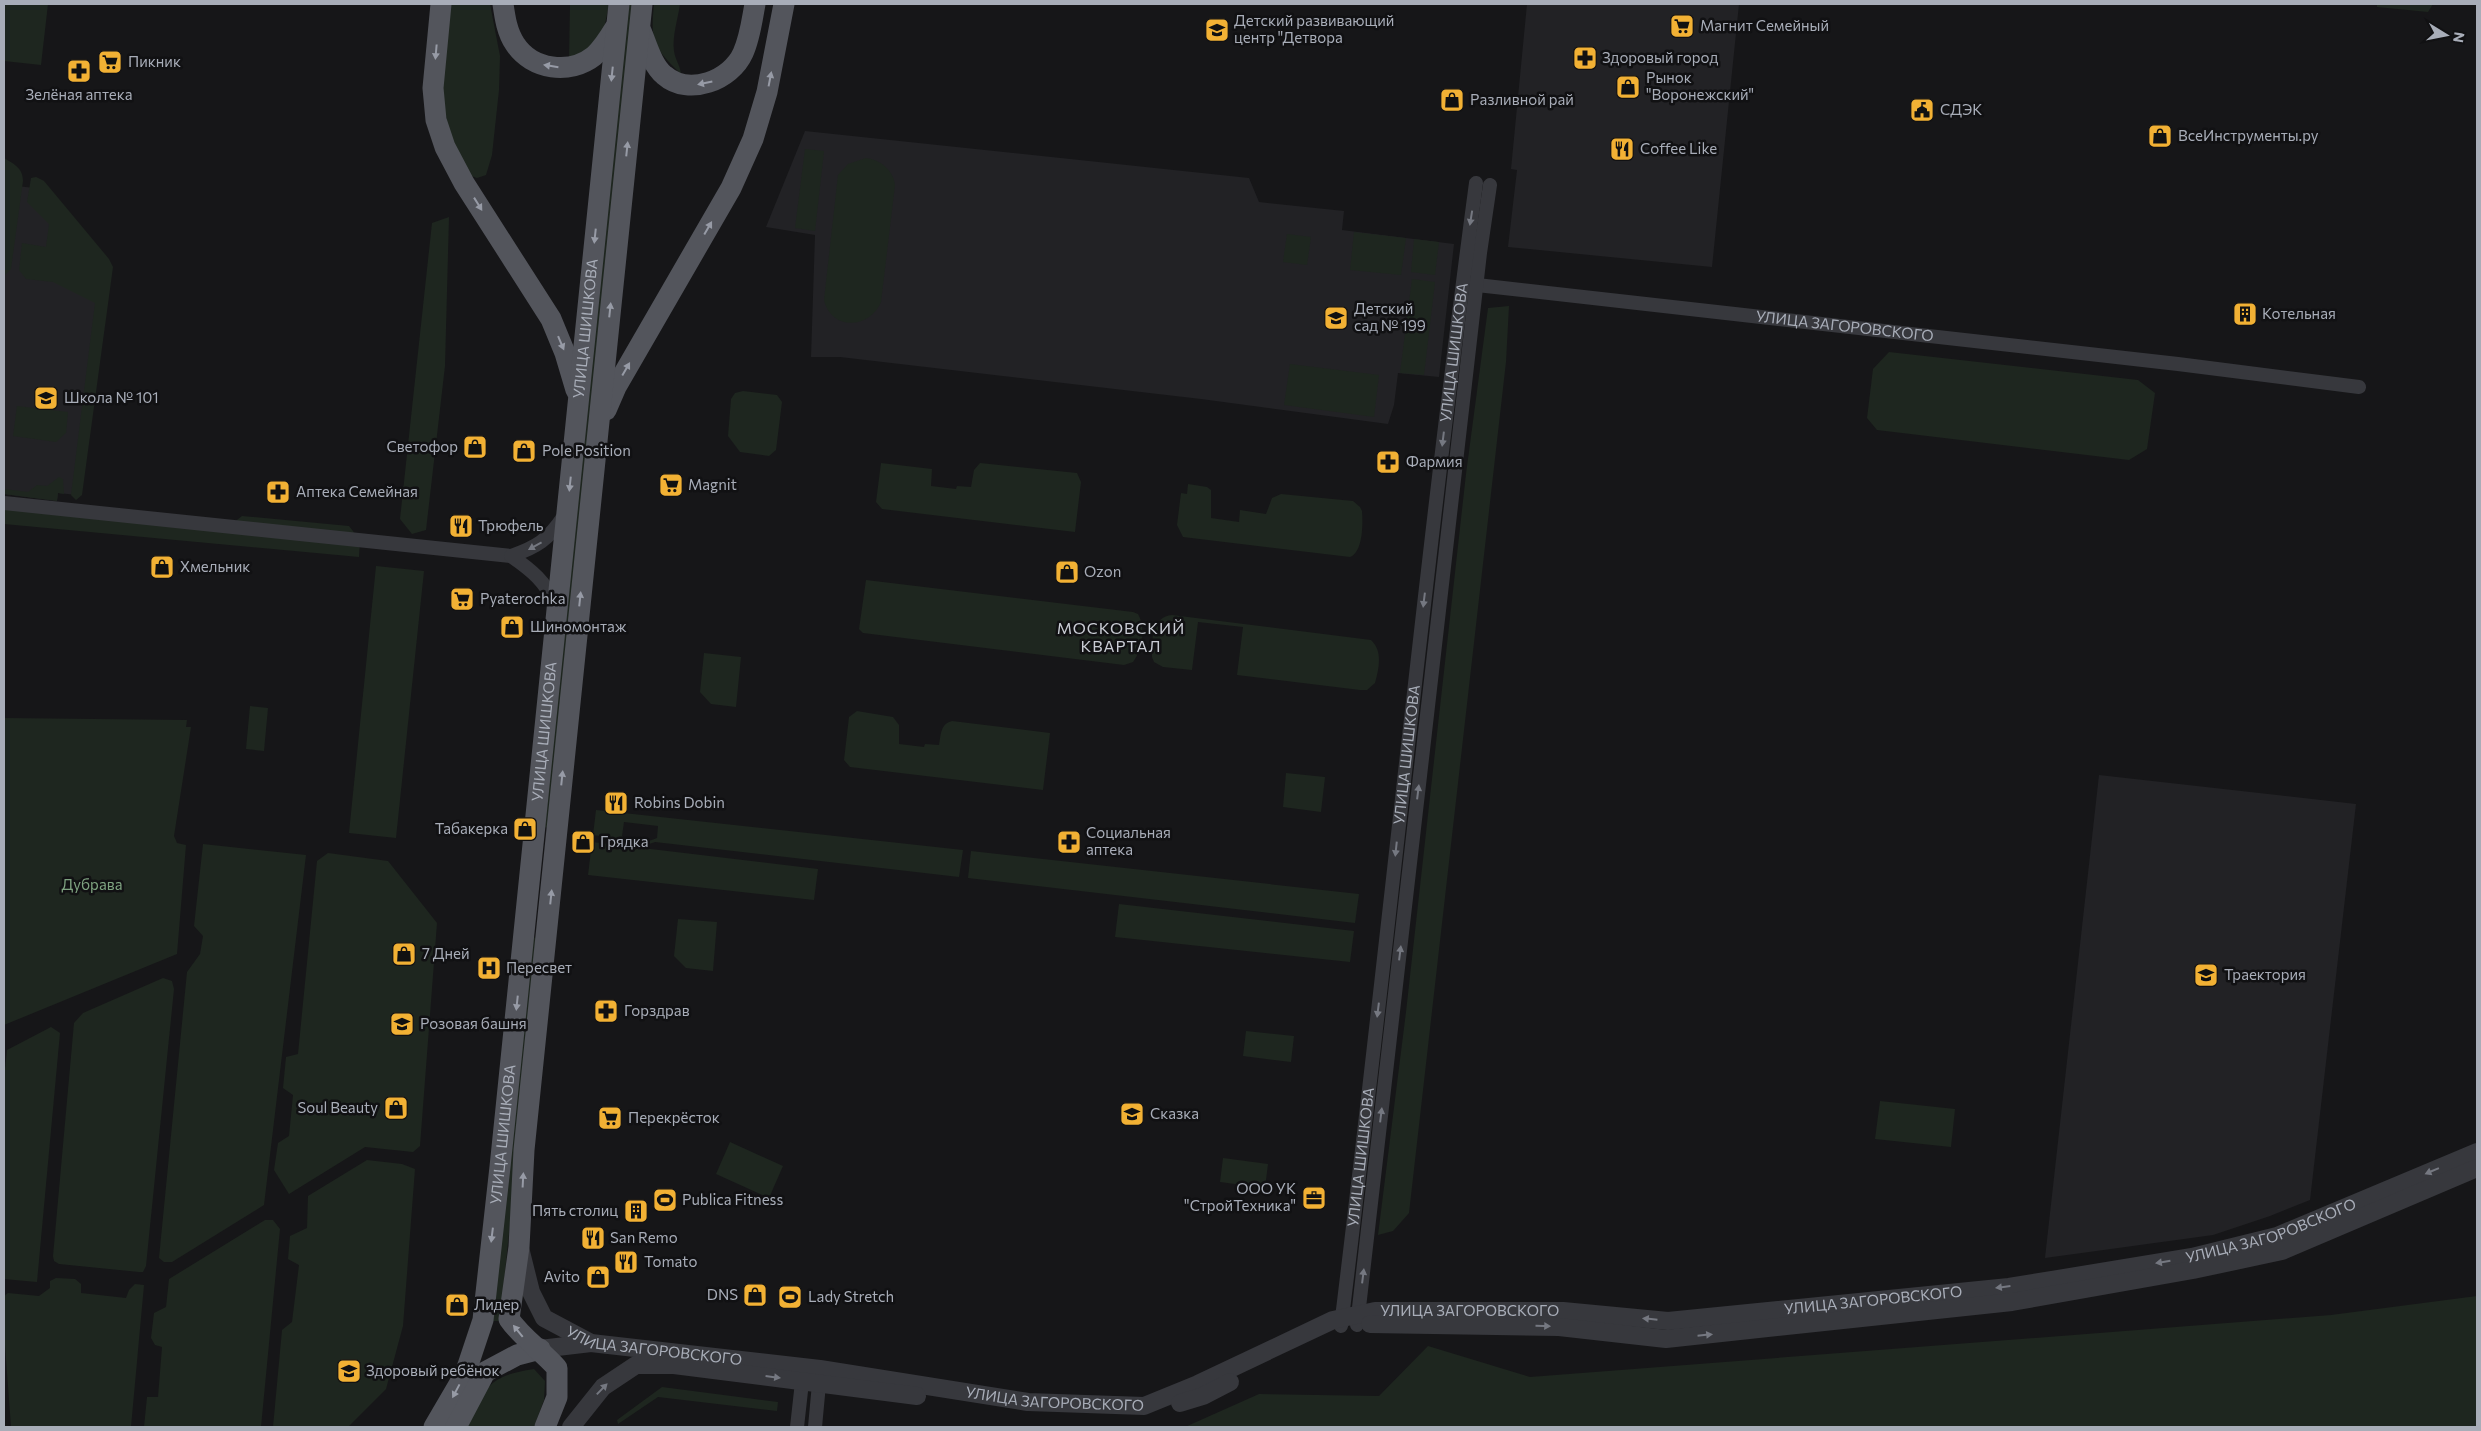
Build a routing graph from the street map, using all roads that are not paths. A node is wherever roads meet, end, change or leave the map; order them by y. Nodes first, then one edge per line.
1 (441, 4) edge
2 (503, 4) edge
3 (619, 4) edge
4 (642, 4) edge
5 (755, 4) edge
6 (784, 4) edge
7 (617, 26) junction
8 (640, 28) junction
9 (1476, 183) dead end
10 (1490, 185) dead end
11 (1477, 285) junction
12 (2359, 387) dead end
13 (579, 400) junction
14 (598, 428) junction
15 (4, 503) edge
16 (568, 511) junction
17 (510, 556) junction
18 (558, 606) junction
19 (534, 835) junction
20 (557, 837) junction
21 (525, 929) junction
22 (547, 931) junction
23 (2477, 1152) edge
24 (2477, 1168) edge
25 (519, 1247) junction
26 (482, 1320) junction
27 (1350, 1320) junction
28 (590, 1343) junction
29 (540, 1350) junction
30 (485, 1372) junction
31 (811, 1375) junction
32 (434, 1427) edge
33 (456, 1427) edge
34 (545, 1427) edge
35 (571, 1427) edge
36 (797, 1427) edge
37 (814, 1427) edge

1 -> 13 main road
7 -> 2 main road
3 - 7 main road, УЛИЦА ШИШКОВА
4 - 8 main road, УЛИЦА ШИШКОВА
5 -> 8 main road
14 -> 6 main road
7 -> 13 main road, УЛИЦА ШИШКОВА
14 -> 8 main road, УЛИЦА ШИШКОВА
9 -> 27 street, УЛИЦА ШИШКОВА
10 - 11 street, УЛИЦА ШИШКОВА
11 - 12 street, УЛИЦА ЗАГОРОВСКОГО
27 -> 11 street, УЛИЦА ШИШКОВА
13 -> 16 main road, УЛИЦА ШИШКОВА
20 -> 14 main road, УЛИЦА ШИШКОВА
15 - 17 street
16 -> 17 street
16 - 18 main road, УЛИЦА ШИШКОВА
17 - 18 street
18 - 19 main road, УЛИЦА ШИШКОВА
19 - 20 main road
19 - 21 main road, УЛИЦА ШИШКОВА
22 -> 20 main road, УЛИЦА ШИШКОВА
21 - 22 main road
21 -> 26 main road, УЛИЦА ШИШКОВА
25 -> 22 main road, УЛИЦА ШИШКОВА
23 -> 27 street, УЛИЦА ЗАГОРОВСКОГО
27 -> 24 street, УЛИЦА ЗАГОРОВСКОГО
25 - 28 street, УЛИЦА ЗАГОРОВСКОГО
29 -> 25 main road, УЛИЦА ШИШКОВА
26 - 30 main road
26 -> 32 main road, УЛИЦА ШИШКОВА
27 - 31 street, УЛИЦА ЗАГОРОВСКОГО
28 - 29 street
28 - 31 street, УЛИЦА ЗАГОРОВСКОГО
29 - 30 main road
29 - 34 main road, УЛИЦА ШИШКОВА
30 - 33 main road
35 -> 31 street, УЛИЦА ЗАГОРОВСКОГО
31 - 36 street
31 - 37 street

